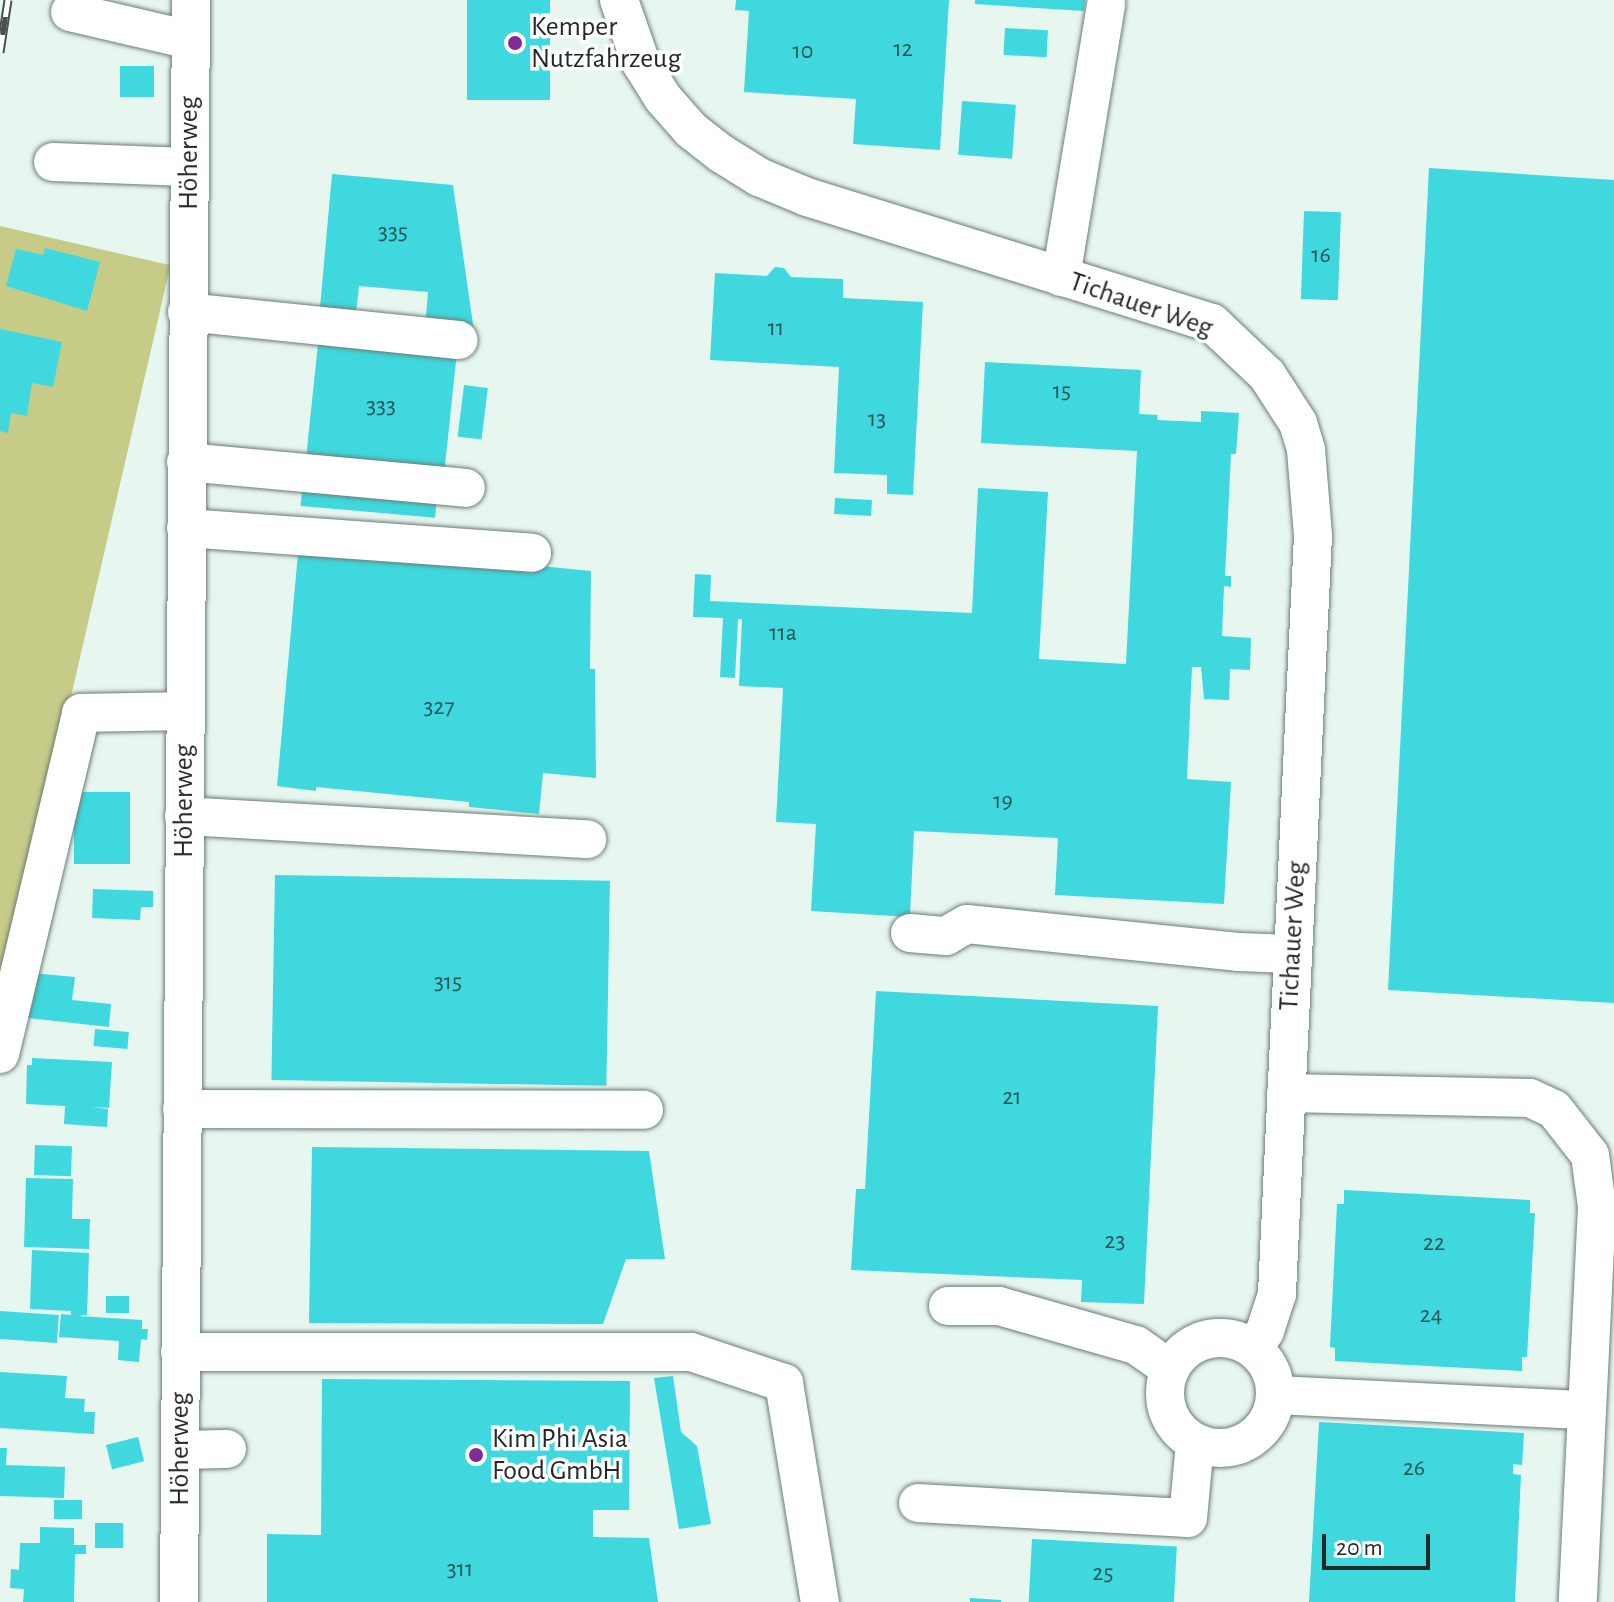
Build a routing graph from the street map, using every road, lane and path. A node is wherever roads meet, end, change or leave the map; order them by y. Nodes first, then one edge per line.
1 (191, 0) edge
2 (619, 0) edge
3 (1106, 4) dead end
4 (70, 12) dead end
5 (190, 40) junction
6 (53, 162) dead end
7 (188, 167) junction
8 (1061, 277) junction
9 (187, 312) junction
10 (459, 340) dead end
11 (186, 462) junction
12 (466, 488) dead end
13 (186, 528) junction
14 (532, 553) dead end
15 (185, 711) junction
16 (184, 816) junction
17 (587, 839) dead end
18 (910, 933) dead end
19 (1292, 954) junction
20 (0, 1054) edge
21 (1286, 1093) junction
22 (182, 1109) junction
23 (644, 1110) dead end
24 (948, 1306) dead end
25 (1253, 1348) junction
26 (180, 1352) junction
27 (1170, 1369) junction
28 (1275, 1395) junction
29 (1587, 1410) junction
30 (1195, 1442) junction
31 (227, 1449) dead end
32 (180, 1450) junction
33 (918, 1503) dead end
34 (179, 1602) edge
35 (820, 1602) edge
36 (1578, 1602) edge

1 - 5 street, Höherweg
2 - 8 street, Tichauer Weg
3 - 8 street
4 - 5 street
5 - 7 street, Höherweg
6 - 7 street
7 - 9 street, Höherweg
8 - 19 street, Tichauer Weg
9 - 10 street
9 - 11 street, Höherweg
11 - 12 street
11 - 13 street, Höherweg
13 - 14 street
13 - 15 street, Höherweg
15 - 16 street, Höherweg
15 - 20 street
16 - 17 street
16 - 22 street, Höherweg
18 - 19 street
19 - 21 street, Tichauer Weg
21 - 25 street, Tichauer Weg
21 - 29 street
22 - 23 street
22 - 26 street, Höherweg
24 - 27 street
25 - 27 street
25 - 28 street
26 - 32 street, Höherweg
26 - 35 street
27 - 30 street
28 - 29 street
28 - 30 street
29 - 36 street
30 - 33 street
31 - 32 street
32 - 34 street, Höherweg

